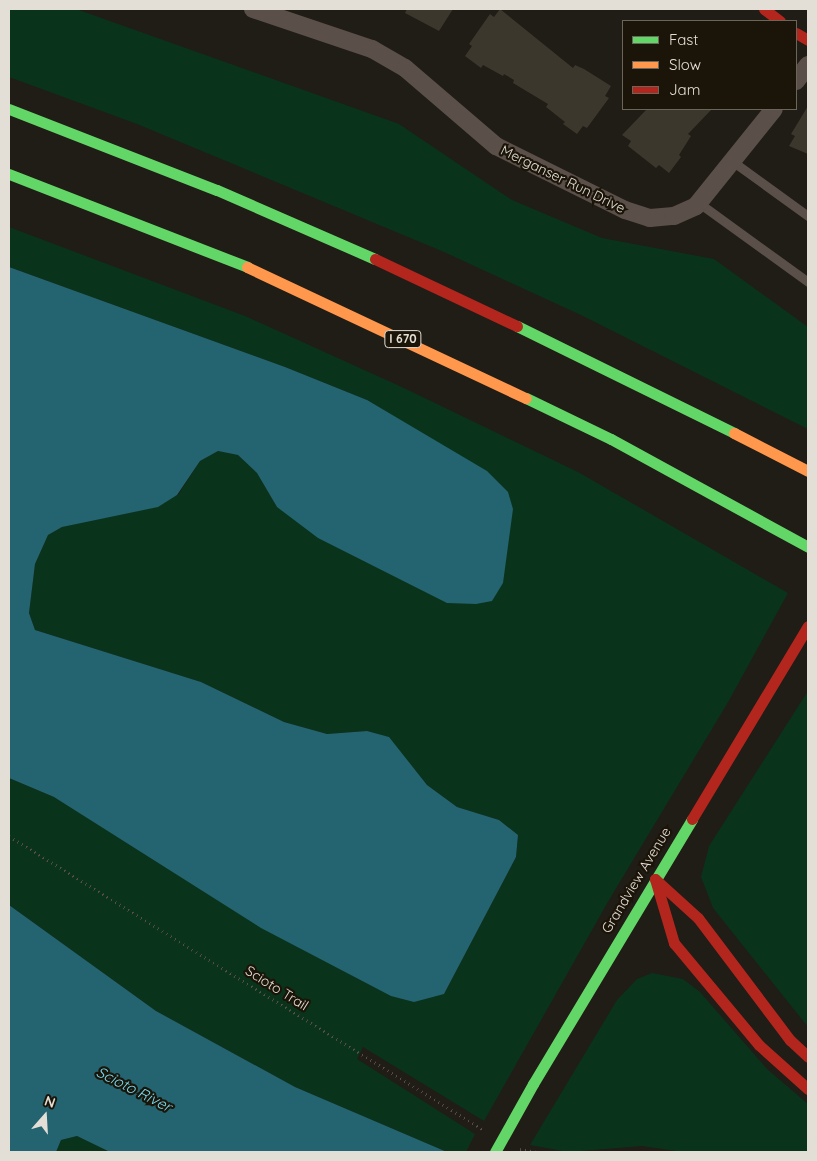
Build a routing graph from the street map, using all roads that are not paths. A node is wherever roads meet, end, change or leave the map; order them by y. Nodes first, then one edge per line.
1 (253, 9) edge
2 (764, 9) edge
3 (779, 20) edge
4 (797, 34) edge
5 (808, 40) edge
6 (808, 66) edge
7 (797, 80) edge
8 (9, 109) edge
9 (773, 110) edge
10 (732, 161) junction
11 (9, 174) edge
12 (9, 178) edge
13 (49, 188) junction
14 (698, 203) junction
15 (808, 216) edge
16 (808, 282) edge
17 (808, 471) edge
18 (747, 511) junction
19 (808, 547) edge
20 (795, 555) dead end
21 (808, 626) edge
22 (655, 879) junction
23 (808, 1056) edge
24 (808, 1089) edge
25 (496, 1152) edge

1 - 14 street, Merganser Run Drive
2 - 3 main road
4 - 5 main road
6 - 7 street
8 - 17 main road
9 - 10 street, Merganser Run Drive
10 - 14 street, Merganser Run Drive
10 - 15 lane
11 - 13 main road, I 670
12 - 13 main road
13 - 18 main road, I 670
14 - 16 lane
18 - 19 main road, I 670
18 - 20 main road
21 - 22 main road, Grandview Avenue
22 - 23 main road
22 - 24 main road
22 - 25 main road, Grandview Avenue, bridge

